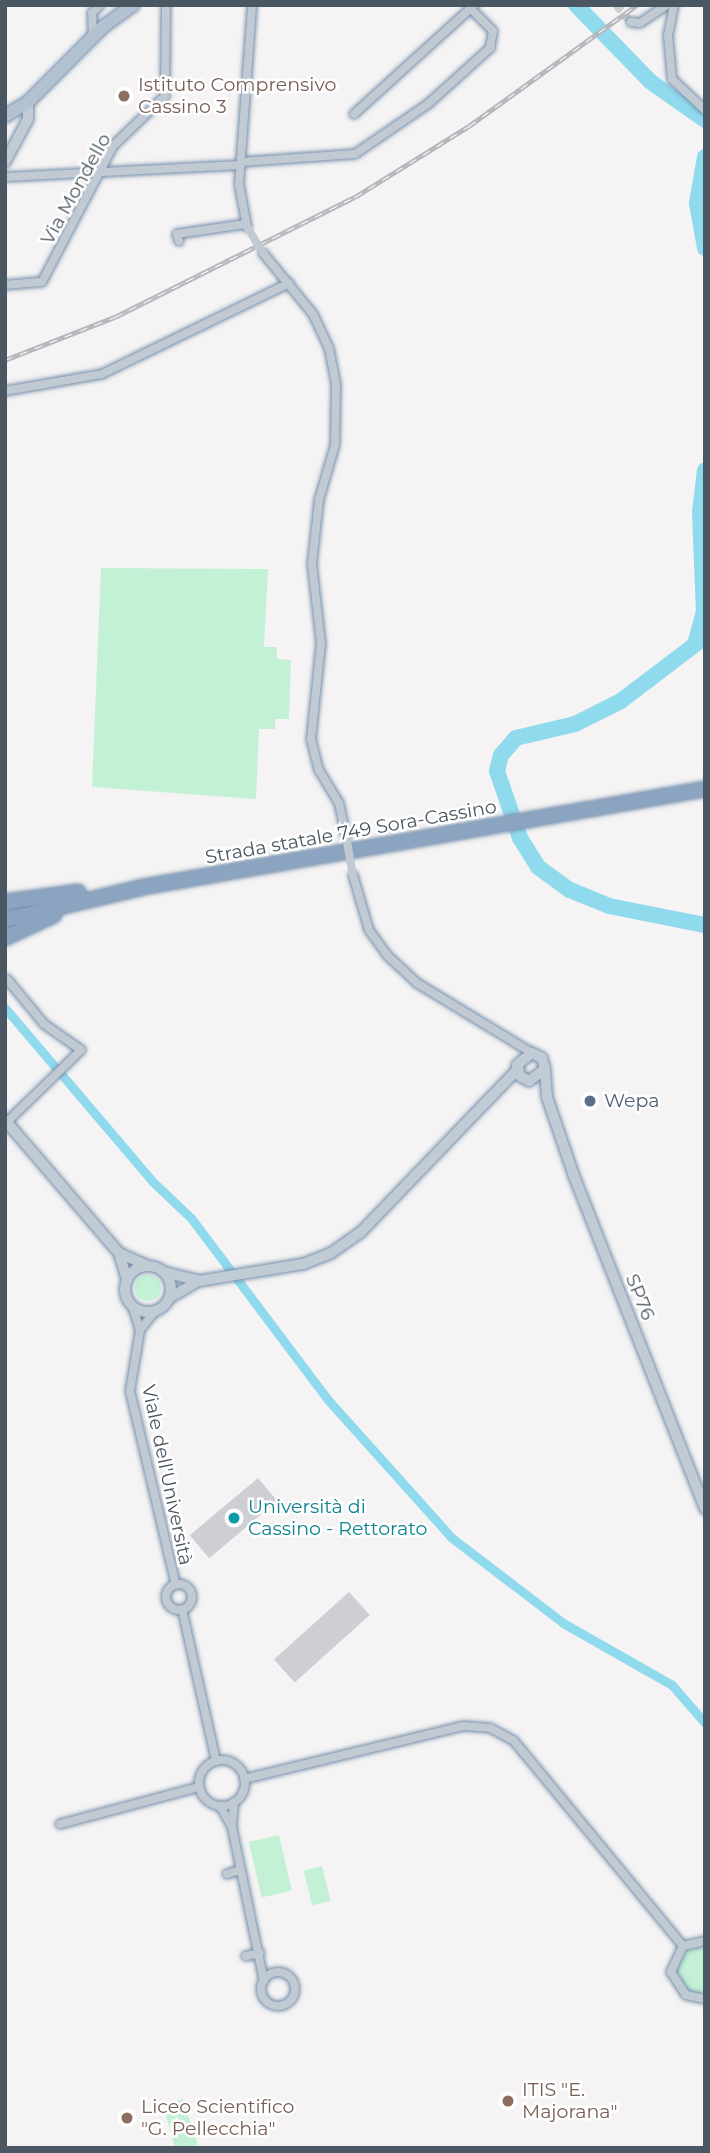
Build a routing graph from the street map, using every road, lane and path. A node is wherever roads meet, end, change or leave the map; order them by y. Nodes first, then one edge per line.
1 (100, 5) edge
2 (133, 5) edge
3 (145, 5) edge
4 (166, 5) edge
5 (252, 5) edge
6 (667, 5) edge
7 (674, 5) edge
8 (472, 7) edge
9 (631, 22) dead end
10 (93, 38) junction
11 (28, 102) junction
12 (705, 110) edge
13 (354, 114) dead end
14 (5, 116) edge
15 (6, 160) edge
16 (241, 163) junction
17 (101, 171) junction
18 (5, 177) edge
19 (246, 226) junction
20 (179, 241) dead end
21 (289, 283) junction
22 (5, 285) edge
23 (5, 391) edge
24 (705, 789) edge
25 (143, 887) junction
26 (5, 902) edge
27 (5, 920) edge
28 (5, 938) edge
29 (7, 979) edge
30 (510, 1043) junction
31 (533, 1053) junction
32 (518, 1066) junction
33 (545, 1069) junction
34 (528, 1080) junction
35 (504, 1087) junction
36 (547, 1097) junction
37 (6, 1121) edge
38 (118, 1254) junction
39 (148, 1266) junction
40 (164, 1272) junction
41 (127, 1280) junction
42 (199, 1281) junction
43 (169, 1298) junction
44 (132, 1305) junction
45 (156, 1310) junction
46 (140, 1330) junction
47 (705, 1509) edge
48 (176, 1585) junction
49 (182, 1609) junction
50 (216, 1761) junction
51 (244, 1779) junction
52 (199, 1787) junction
53 (234, 1802) junction
54 (220, 1805) junction
55 (60, 1824) dead end
56 (232, 1826) junction
57 (240, 1870) junction
58 (227, 1874) dead end
59 (705, 1941) edge
60 (683, 1946) junction
61 (260, 1952) junction
62 (246, 1956) dead end
63 (277, 1973) junction
64 (264, 1981) junction
65 (705, 1999) edge

1 - 10 street
2 - 10 main road
3 - 10 main road
4 - 17 street, Via Mondello
5 - 16 street
6 - 9 street
7 - 12 street
8 - 13 street
8 - 16 street
10 - 11 main road
11 - 14 main road
11 - 15 street
16 - 17 street
16 - 19 street
17 - 18 street
17 - 22 street, Via Mondello
19 - 20 street
19 - 21 street, bridge
21 - 23 street
21 - 30 street, bridge
24 - 25 highway, Strada statale 749 Sora-Cassino
25 - 26 highway
25 - 27 highway, Strada statale 749 Sora-Cassino
25 - 28 highway
29 - 37 street
30 - 31 street
30 - 32 street
31 - 32 street
31 - 33 street
32 - 34 street, SP76
32 - 35 street
33 - 34 street
33 - 36 street, SP76
34 - 35 street
34 - 36 street, SP76
35 - 42 street
36 - 47 street, SP76
37 - 38 street
38 - 39 street
38 - 41 street
39 - 40 street
39 - 41 street
40 - 42 street
40 - 43 street
41 - 44 street
42 - 43 street
43 - 45 street
44 - 45 street
44 - 46 street, Viale dell'Università
45 - 46 street, Viale dell'Università
46 - 48 street, Viale dell'Università
48 - 49 street
48 - 49 street
49 - 50 street
50 - 51 street
50 - 52 street
51 - 53 street
51 - 60 street
52 - 54 street
52 - 55 street
53 - 54 street
53 - 56 street
54 - 56 street
56 - 57 street
57 - 58 street
57 - 61 street
59 - 60 street
60 - 65 street
61 - 62 street
61 - 63 street
61 - 64 street
63 - 64 street
63 - 64 street

